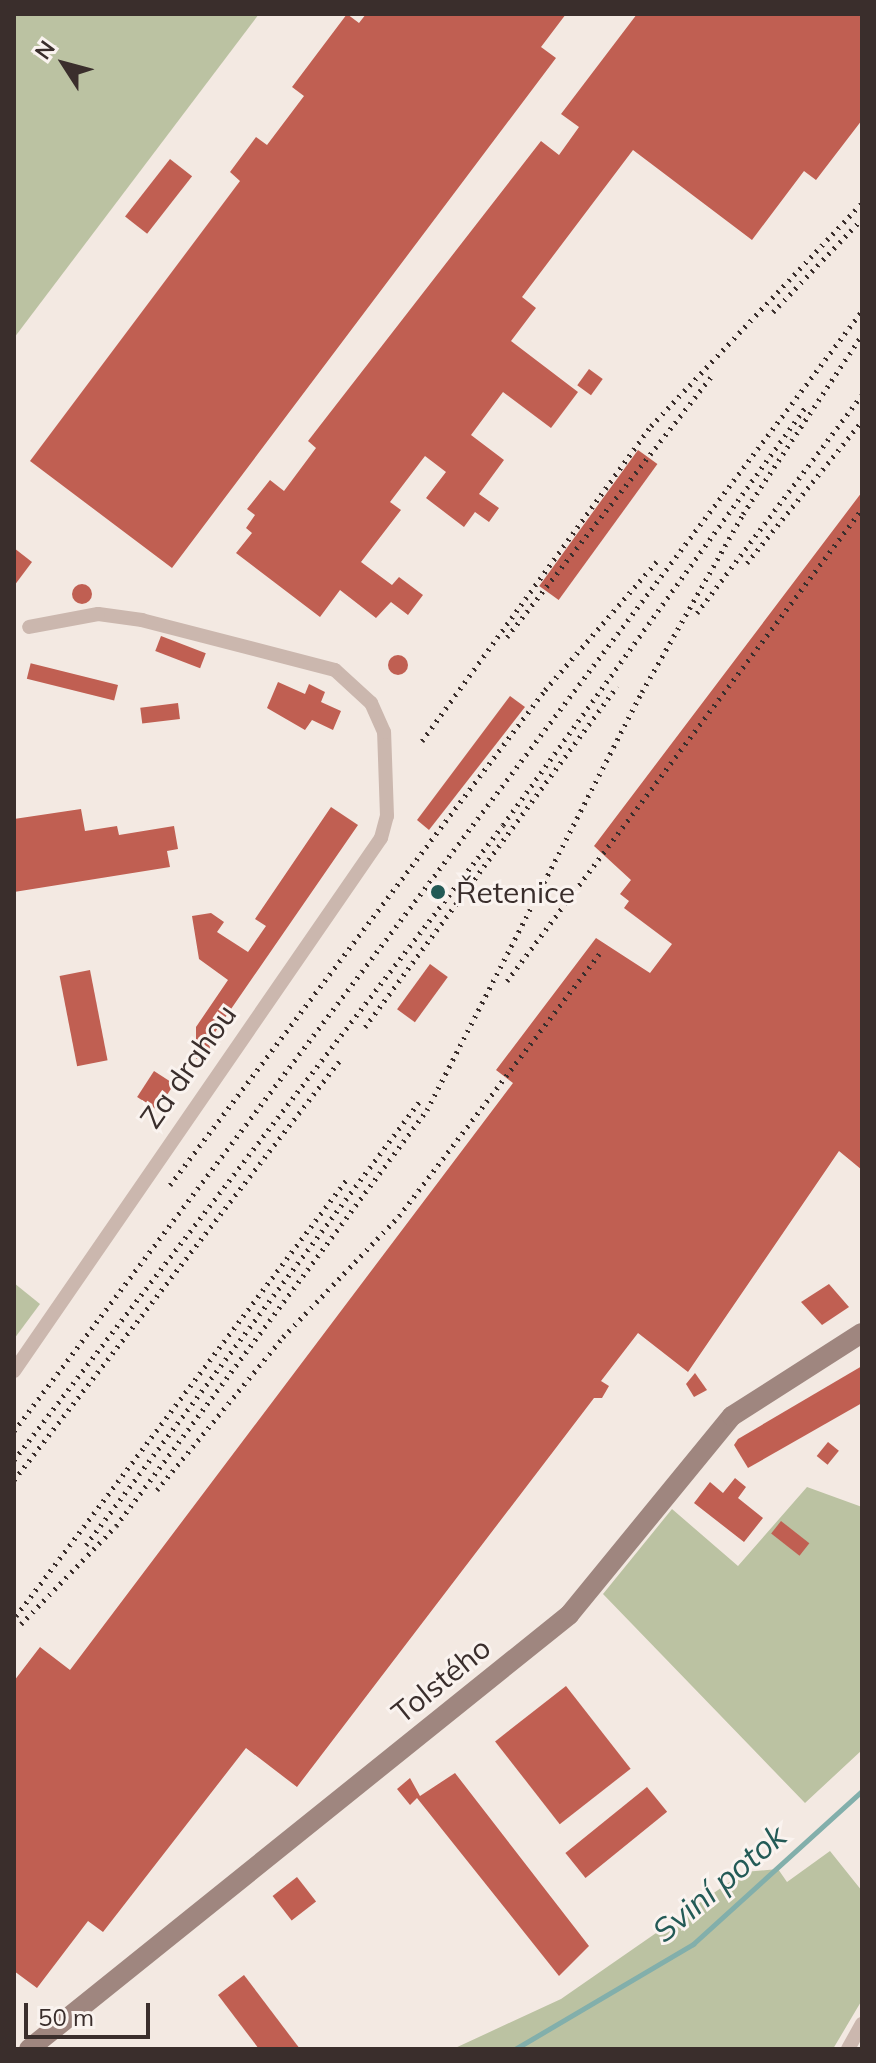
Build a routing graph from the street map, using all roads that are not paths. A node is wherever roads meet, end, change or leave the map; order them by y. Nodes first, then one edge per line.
1 (29, 627) dead end
2 (862, 1333) edge
3 (14, 1371) edge
4 (862, 2024) edge
5 (29, 2049) edge
6 (848, 2049) edge

1 - 3 street, Za drahou
2 - 5 street, Tolstého
4 - 6 street

